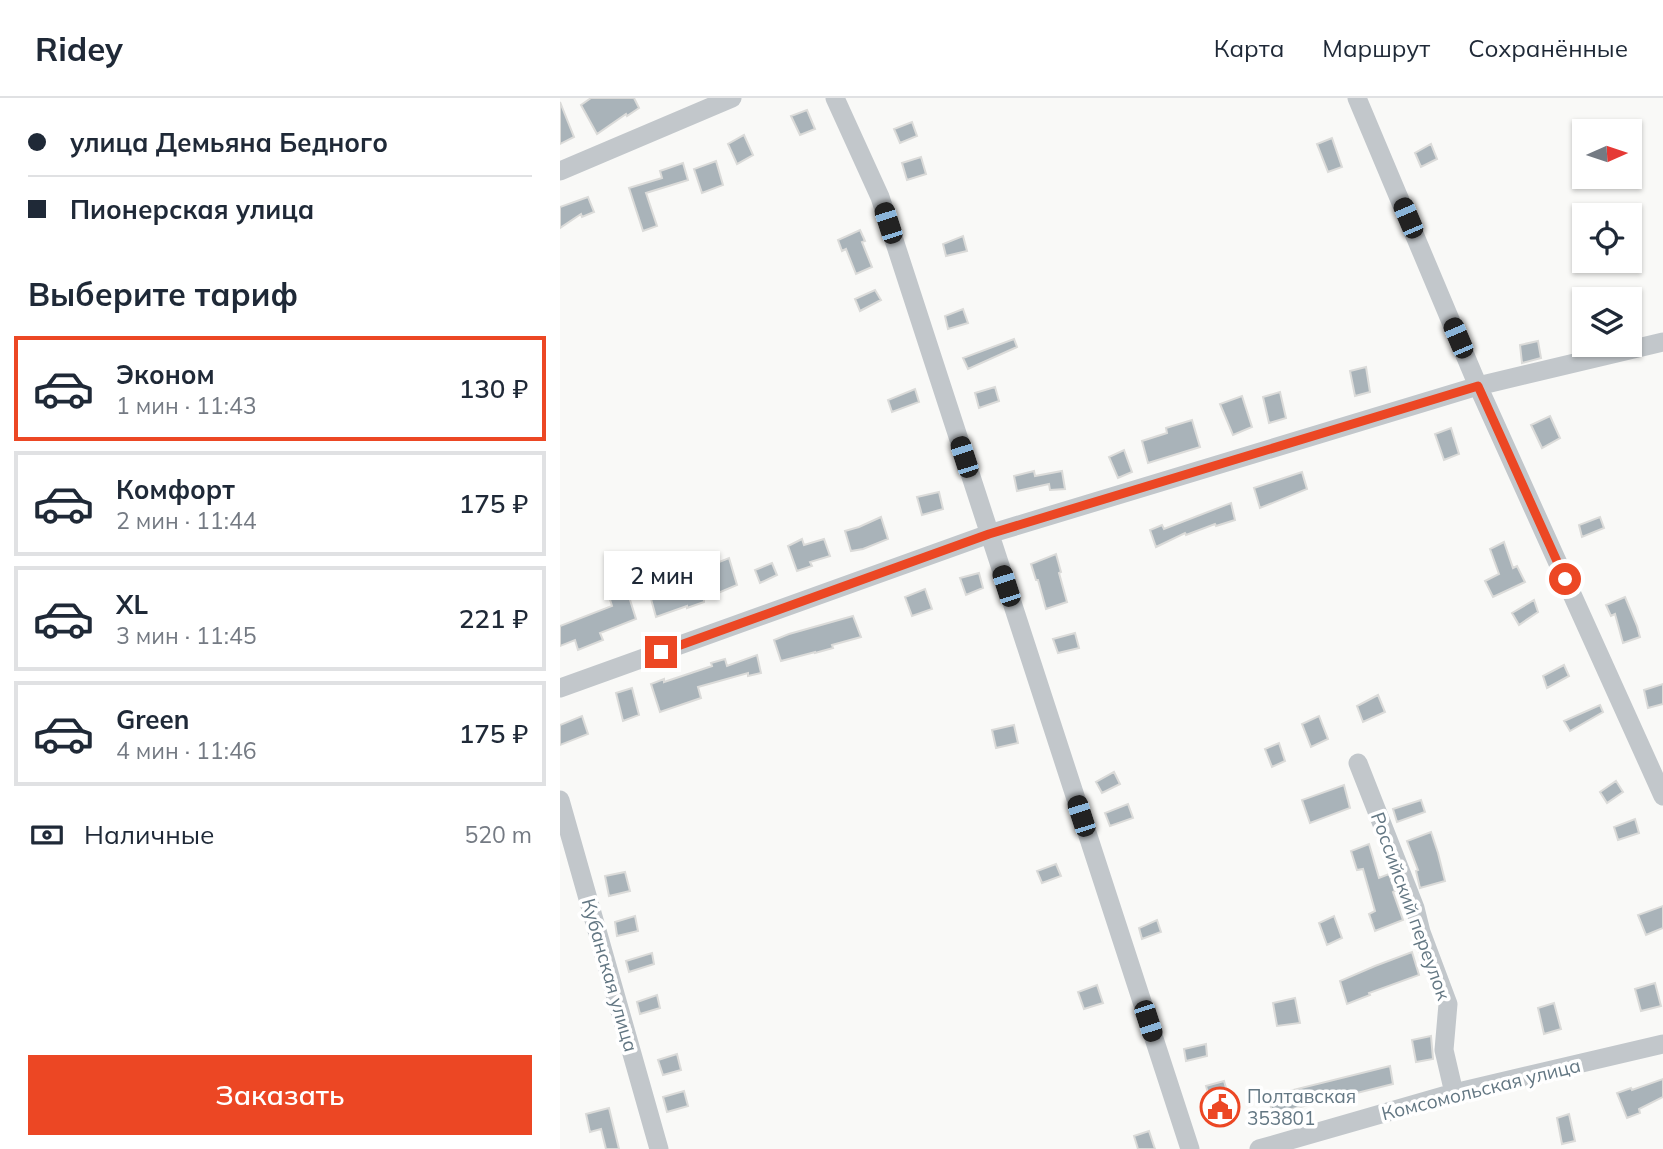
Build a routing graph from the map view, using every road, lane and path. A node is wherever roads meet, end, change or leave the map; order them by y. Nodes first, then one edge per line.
1 (732, 98) edge
2 (835, 98) edge
3 (1357, 98) edge
4 (560, 171) edge
5 (1663, 342) edge
6 (1478, 386) junction
7 (989, 534) junction
8 (560, 688) edge
9 (1358, 762) dead end
10 (1663, 796) edge
11 (560, 800) edge
12 (1663, 1044) edge
13 (1454, 1093) junction
14 (659, 1149) edge
15 (1190, 1149) edge
16 (1259, 1149) edge

1 - 4 street
2 - 7 street
3 - 6 street
5 - 6 street
6 - 7 street
6 - 10 street
7 - 8 street
7 - 15 street
9 - 13 street, Российский переулок
11 - 14 street, Кубанская улица
12 - 13 street, Комсомольская улица
13 - 16 street, Комсомольская улица

